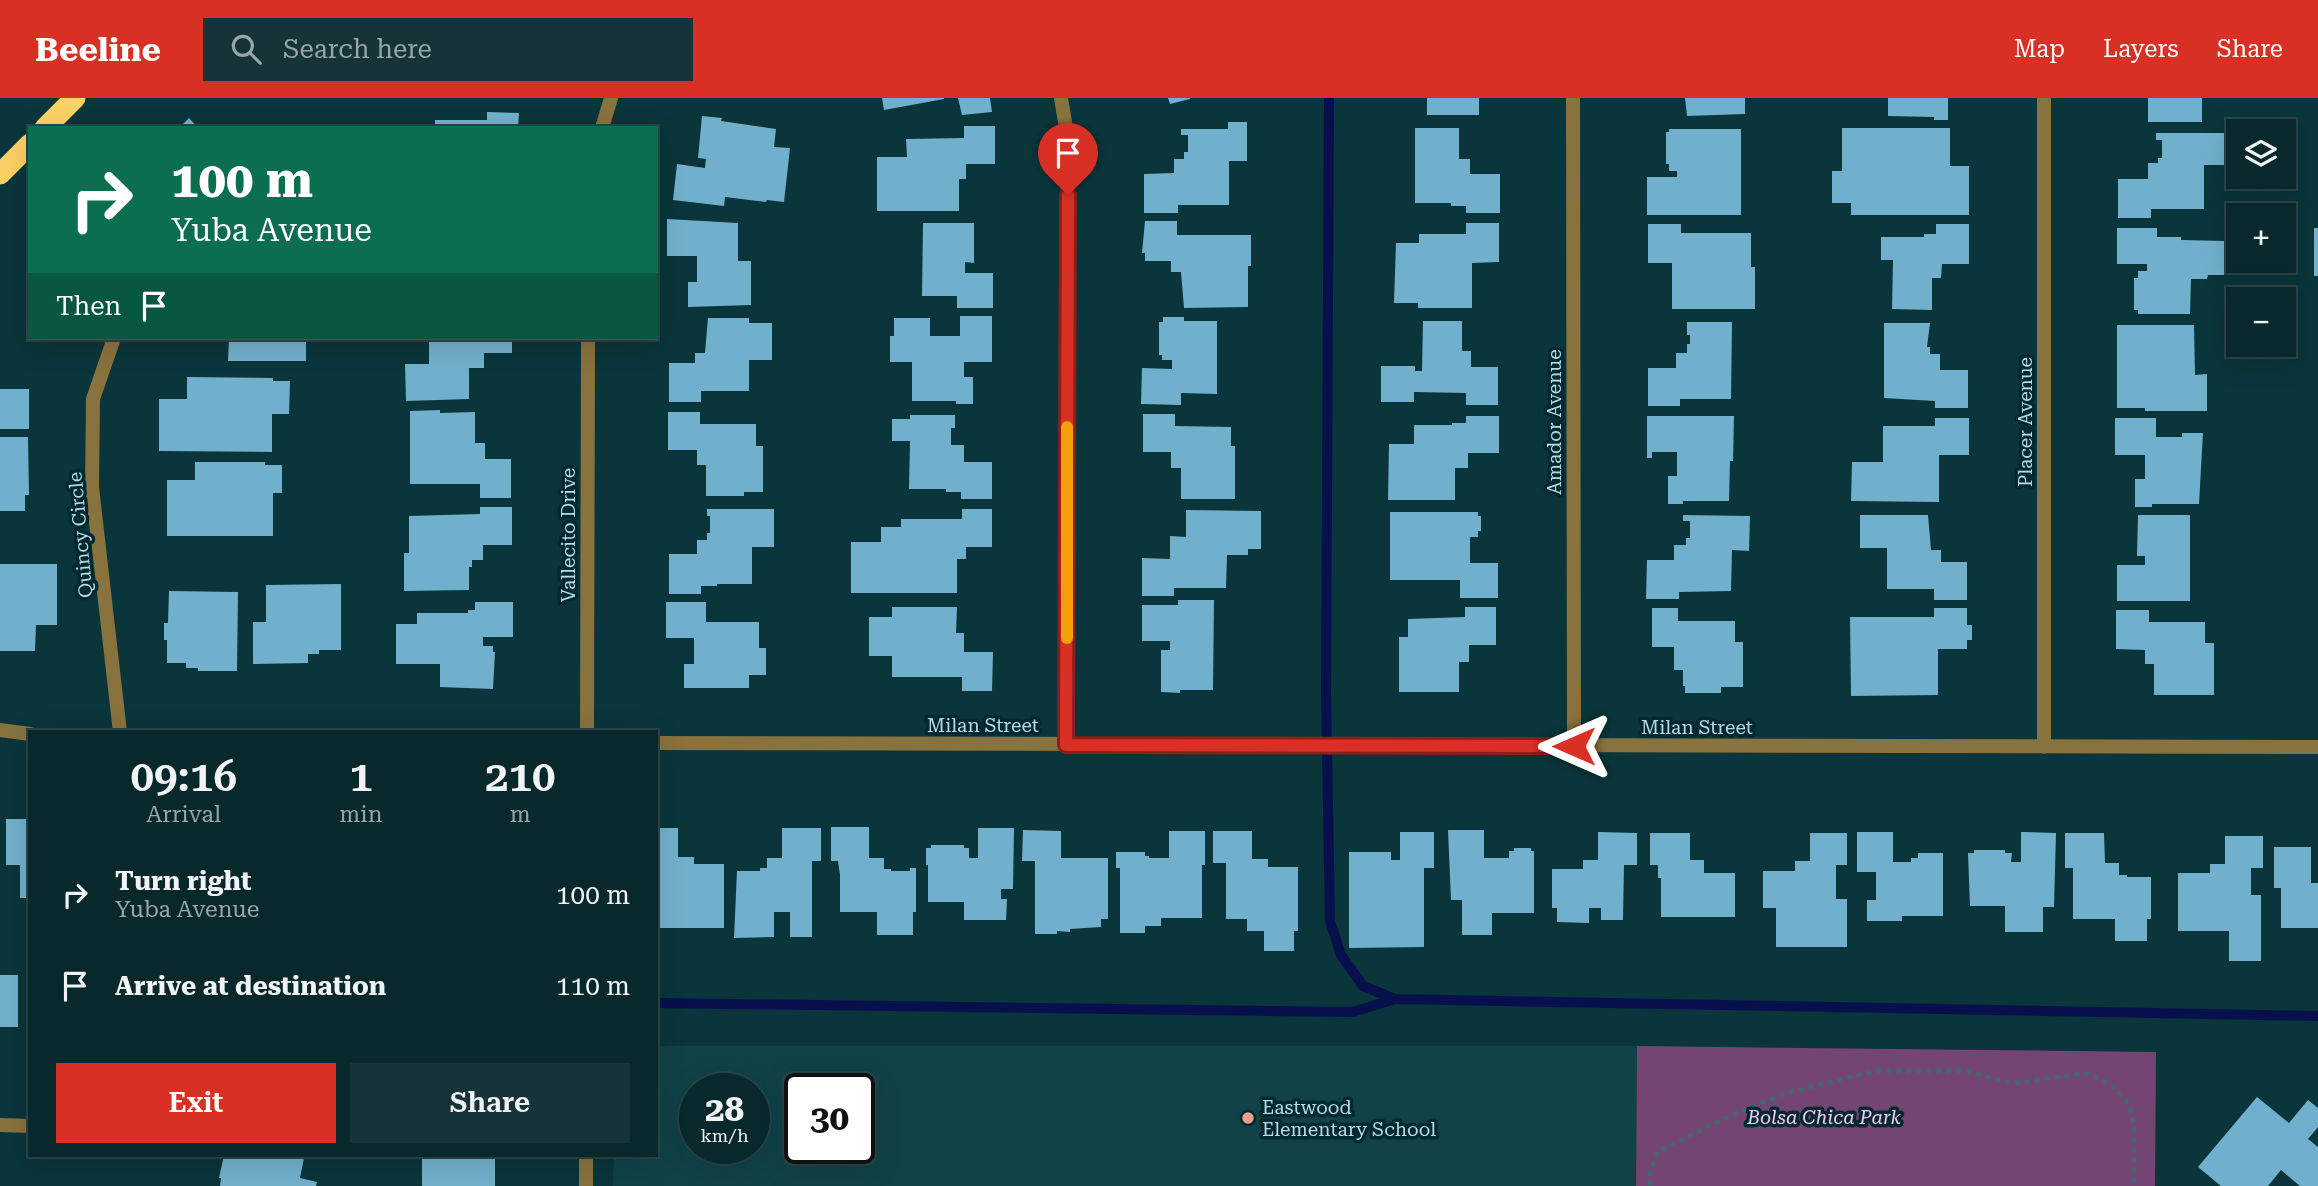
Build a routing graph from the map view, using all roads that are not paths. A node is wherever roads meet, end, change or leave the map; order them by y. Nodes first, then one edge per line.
1 (75, 98) edge
2 (611, 98) edge
3 (1061, 98) edge
4 (1573, 98) edge
5 (2044, 98) edge
6 (48, 126) edge
7 (603, 126) edge
8 (28, 146) edge
9 (0, 174) edge
10 (113, 340) edge
11 (588, 340) edge
12 (0, 730) edge
13 (120, 730) edge
14 (587, 730) edge
15 (28, 734) edge
16 (658, 743) edge
17 (1066, 745) junction
18 (1574, 746) junction
19 (2044, 747) junction
20 (2318, 747) edge
21 (0, 1125) edge
22 (28, 1126) edge
23 (586, 1157) edge
24 (586, 1186) edge

1 - 6 highway
2 - 7 street
3 - 17 street
4 - 18 street, Amador Avenue
5 - 19 street, Placer Avenue
8 - 9 highway
10 - 13 street, Quincy Circle
11 - 14 street, Vallecito Drive
12 - 15 street
16 - 17 street, Milan Street
17 - 18 street, Milan Street
18 - 19 street, Milan Street
19 - 20 street, Milan Street
21 - 22 street
23 - 24 street

